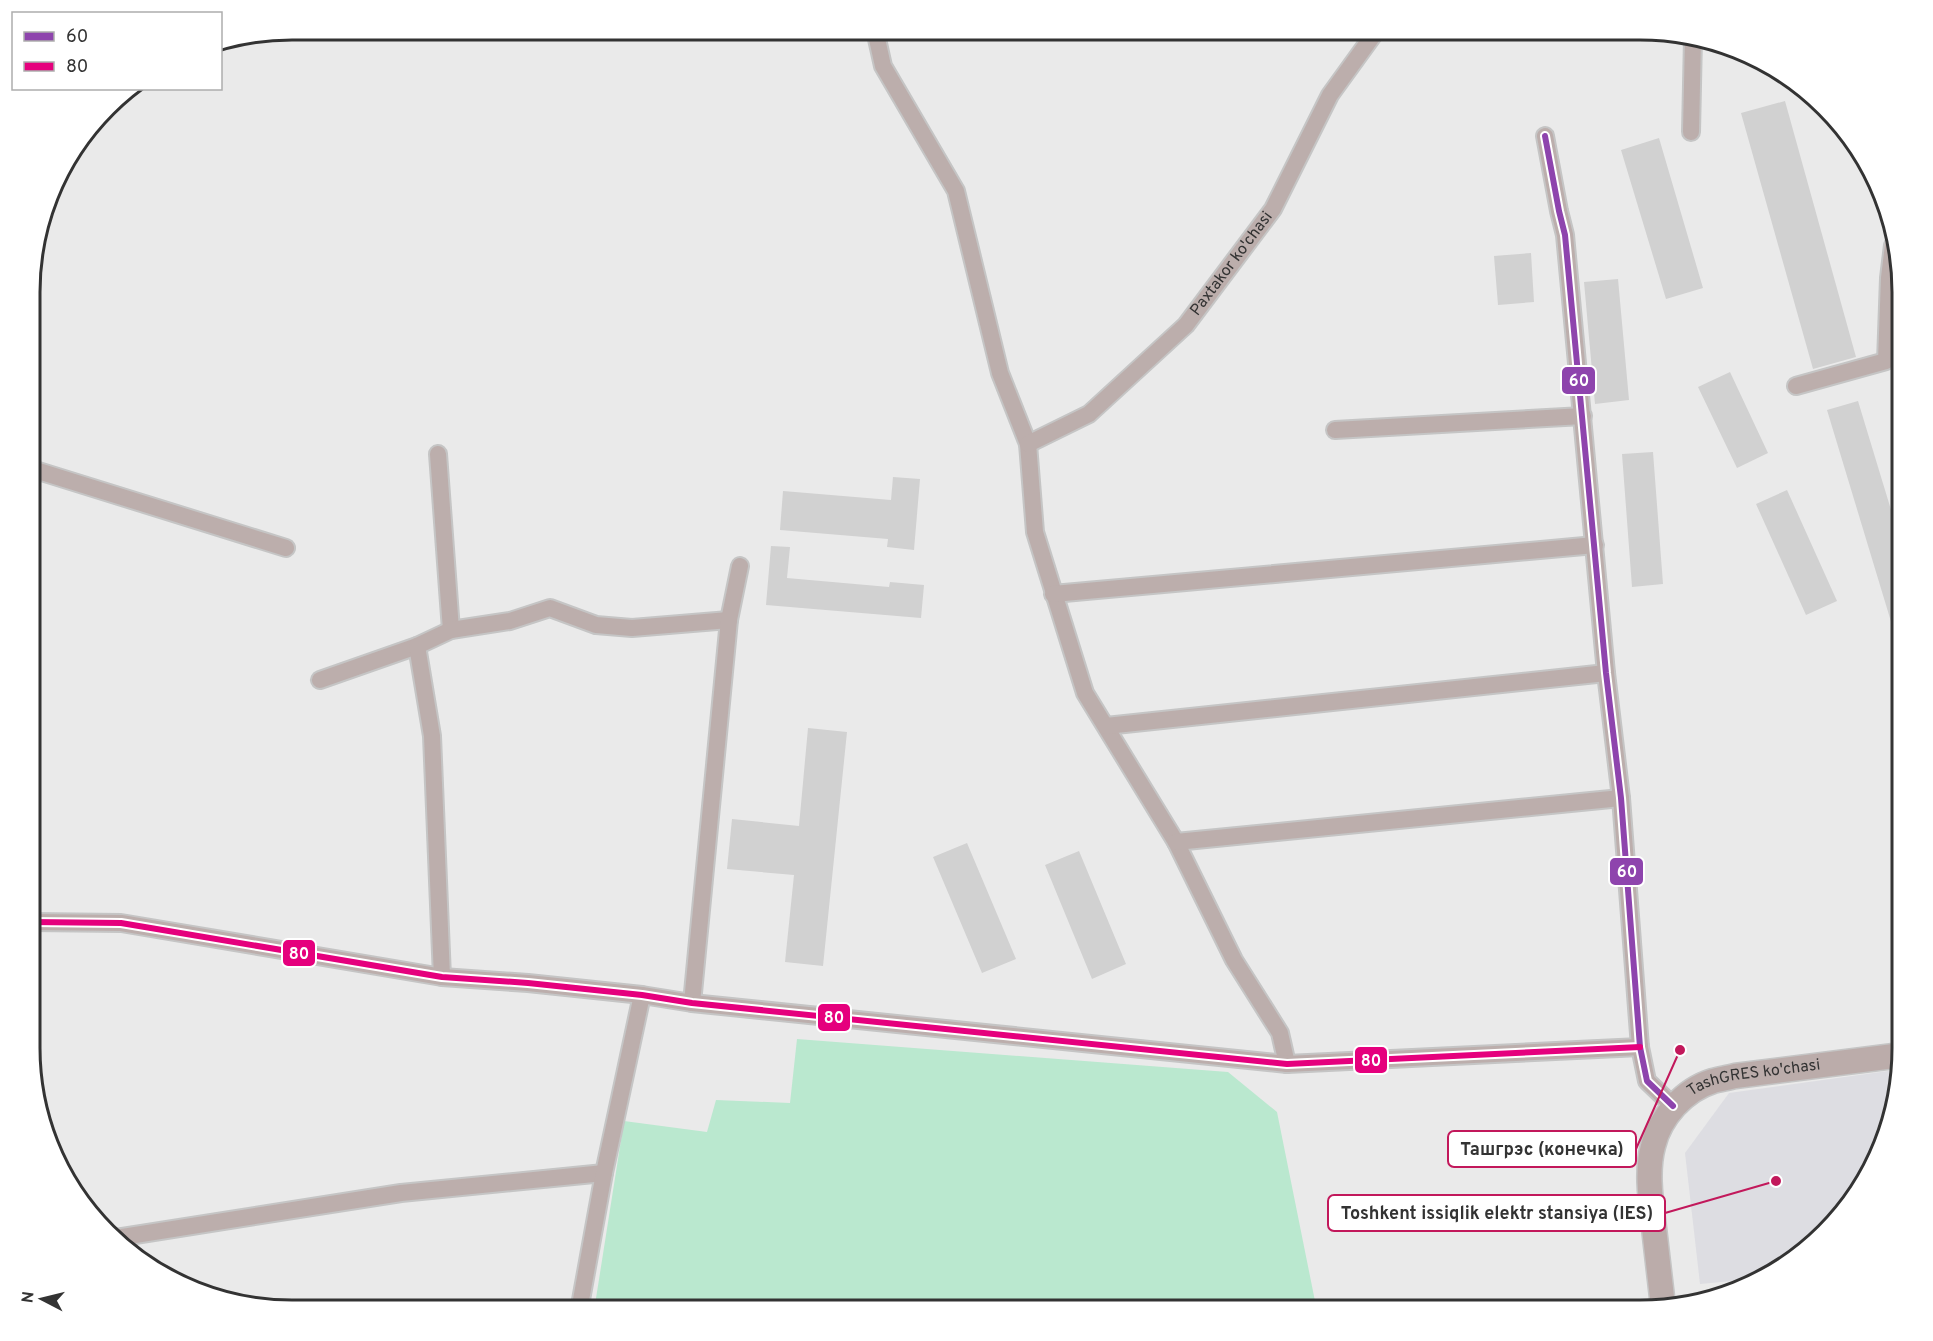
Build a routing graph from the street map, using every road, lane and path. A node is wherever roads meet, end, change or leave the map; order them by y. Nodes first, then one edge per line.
1 (877, 40) edge
2 (1370, 40) edge
3 (1693, 46) edge
4 (1691, 132) dead end
5 (1545, 136) dead end
6 (1891, 265) edge
7 (1796, 386) dead end
8 (1583, 416) junction
9 (1335, 430) dead end
10 (1028, 444) junction
11 (438, 454) dead end
12 (40, 471) edge
13 (1595, 545) junction
14 (286, 548) dead end
15 (740, 566) dead end
16 (1053, 594) junction
17 (729, 620) junction
18 (451, 630) junction
19 (417, 646) junction
20 (1606, 673) junction
21 (320, 680) dead end
22 (1106, 726) junction
23 (1621, 798) junction
24 (1176, 842) junction
25 (40, 922) edge
26 (442, 977) junction
27 (642, 995) junction
28 (692, 1003) junction
29 (1640, 1047) junction
30 (1892, 1056) edge
31 (1287, 1064) junction
32 (1673, 1106) junction
33 (604, 1173) junction
34 (125, 1237) edge
35 (1662, 1299) edge
36 (581, 1300) edge

1 - 10 street
2 - 10 street, Paxtakor ko'chasi
3 - 4 street
5 - 8 street
6 - 7 street
8 - 9 street
8 - 13 street
10 - 16 street
11 - 18 street
12 - 14 street
13 - 16 street
13 - 20 street
15 - 17 street
16 - 22 street
17 - 18 street
17 - 28 street
18 - 19 street
19 - 21 street
19 - 26 street
20 - 22 street
20 - 23 street
22 - 24 street
23 - 24 street
23 - 29 street
24 - 31 street
25 - 26 street
26 - 27 street
27 - 28 street
27 - 33 street
28 - 31 street
29 - 31 street
29 - 32 street
30 - 32 main road, TashGRES ko'chasi
32 - 35 main road, TashGRES ko'chasi
33 - 34 street
33 - 36 street

